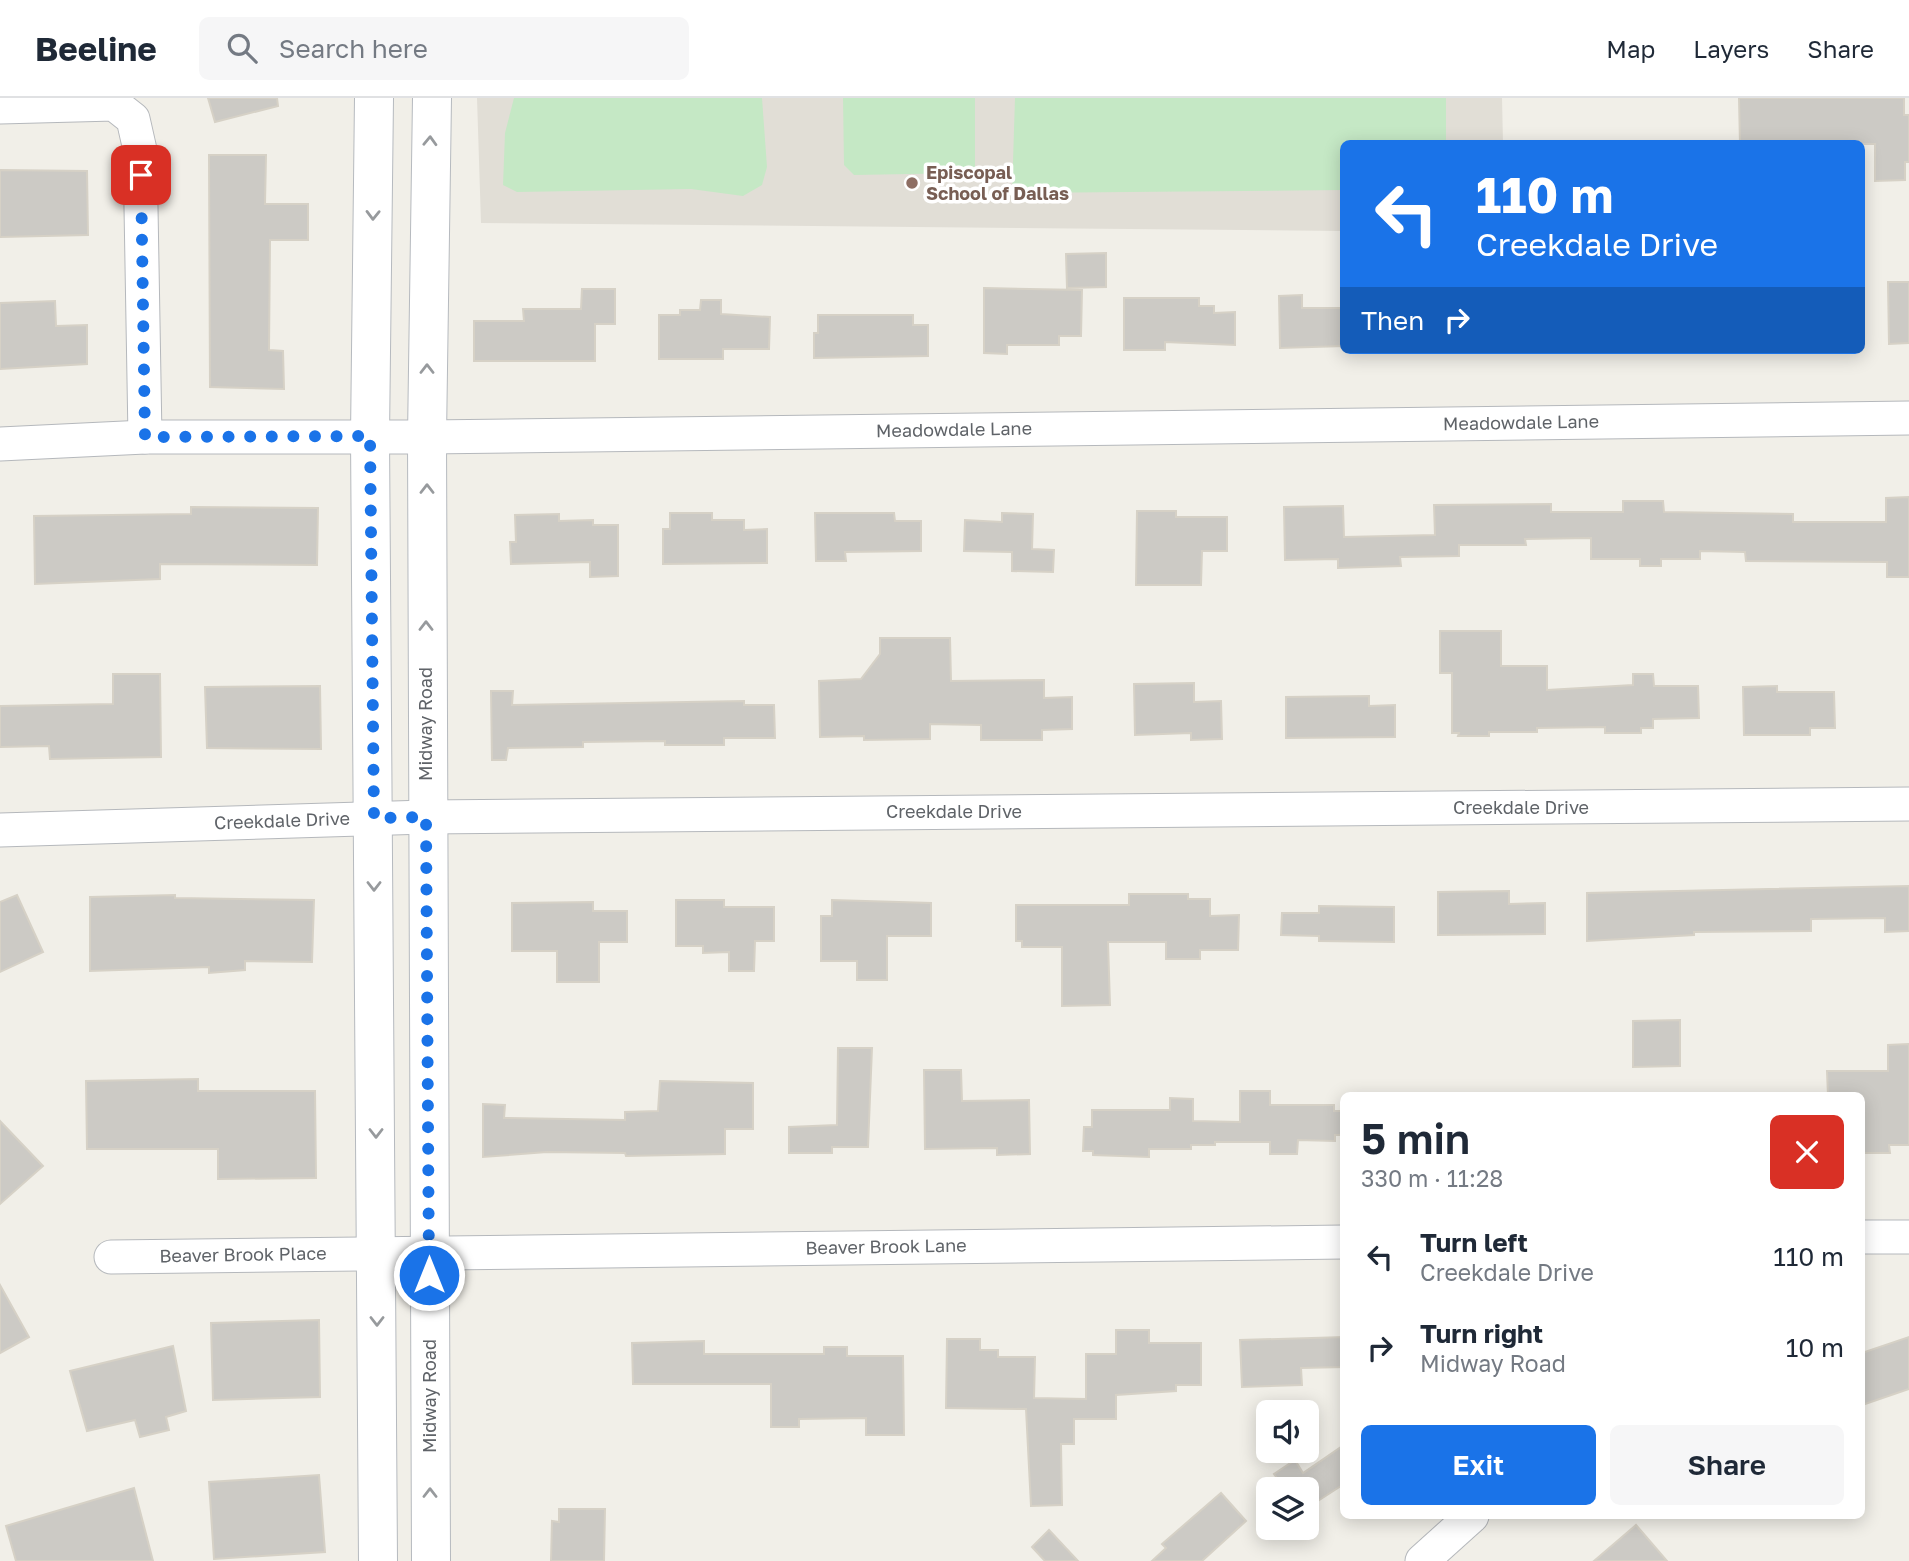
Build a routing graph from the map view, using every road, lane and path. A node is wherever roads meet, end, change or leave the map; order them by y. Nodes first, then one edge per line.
1 (374, 98) edge
2 (432, 98) edge
3 (0, 107) edge
4 (1909, 418) edge
5 (370, 436) junction
6 (145, 437) junction
7 (426, 437) junction
8 (0, 444) edge
9 (1909, 804) edge
10 (426, 817) junction
11 (374, 818) junction
12 (0, 830) edge
13 (1865, 1237) edge
14 (1909, 1237) edge
15 (1340, 1242) edge
16 (429, 1251) junction
17 (376, 1253) junction
18 (111, 1257) dead end
19 (1469, 1519) edge
20 (378, 1561) edge
21 (431, 1561) edge
22 (1422, 1561) edge

1 -> 5 main road
7 -> 2 main road, Midway Road
3 - 6 street
4 - 7 street, Meadowdale Lane
5 - 6 street, Meadowdale Lane
5 - 7 street, Meadowdale Lane
5 - 11 main road
6 - 8 street, Meadowdale Lane
10 -> 7 main road, Midway Road
9 - 10 street, Creekdale Drive
10 - 11 street, Creekdale Drive
10 - 16 main road, Midway Road
11 - 12 street, Creekdale Drive
11 -> 17 main road
13 - 14 street
15 - 16 street, Beaver Brook Lane
16 - 17 street, Beaver Brook Lane
21 -> 16 main road, Midway Road
17 - 18 street, Beaver Brook Place
17 -> 20 main road
19 - 22 street

